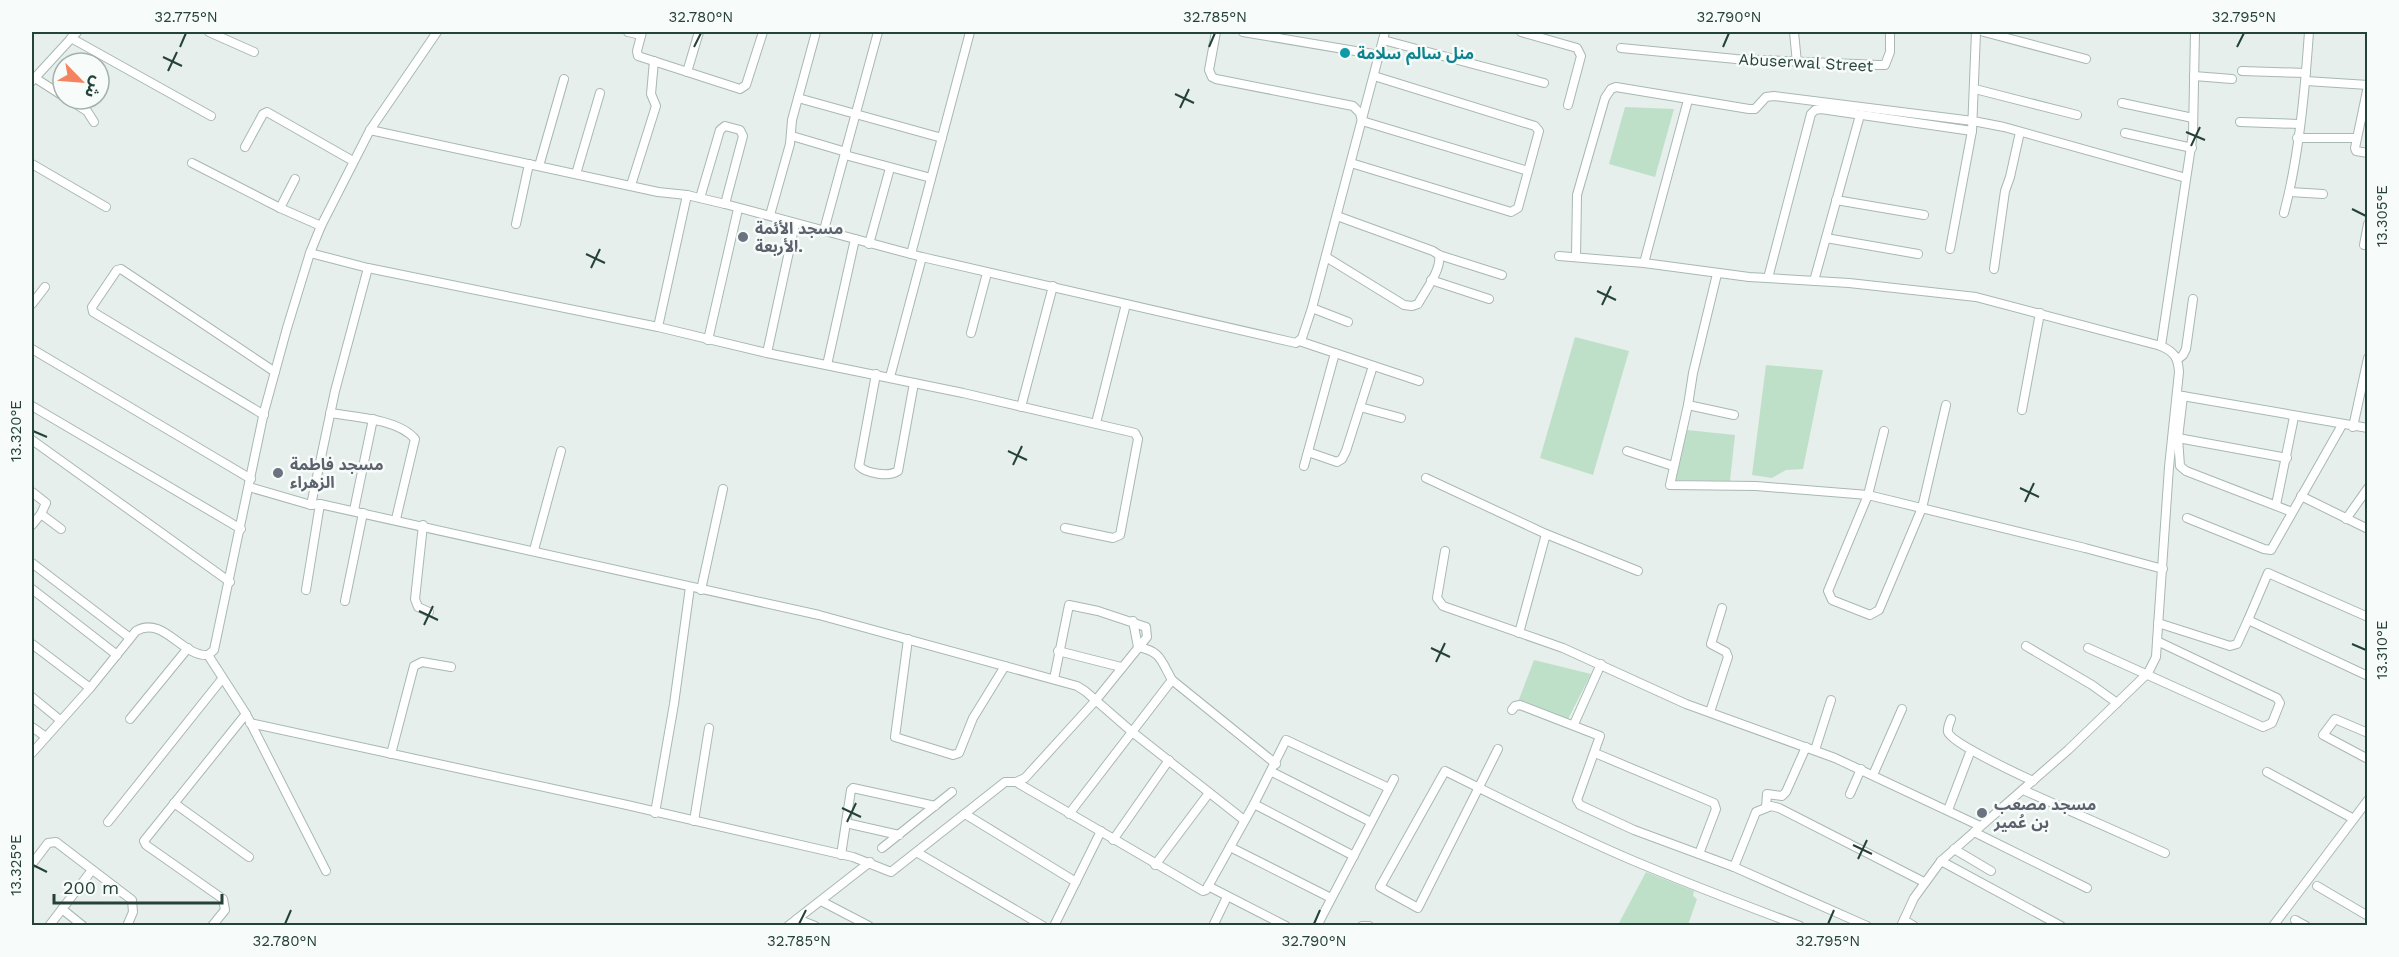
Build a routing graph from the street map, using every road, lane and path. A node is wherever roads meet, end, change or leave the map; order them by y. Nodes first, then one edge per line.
1 (209, 32) edge
2 (437, 32) edge
3 (628, 32) edge
4 (699, 32) edge
5 (763, 32) edge
6 (816, 32) edge
7 (878, 32) edge
8 (970, 32) edge
9 (1216, 32) edge
10 (1243, 32) edge
11 (1521, 32) edge
12 (1794, 32) edge
13 (1890, 32) edge
14 (1976, 32) edge
15 (1984, 32) edge
16 (2195, 32) edge
17 (2309, 32) edge
18 (642, 33) edge
19 (74, 35) edge
20 (1384, 36) edge
21 (1622, 48) dead end
22 (254, 52) dead end
23 (1379, 55) junction
24 (2086, 59) dead end
25 (654, 61) junction
26 (1797, 63) junction
27 (2242, 71) dead end
28 (687, 72) junction
29 (1374, 76) junction
30 (2194, 76) junction
31 (2306, 77) junction
32 (32, 78) edge
33 (564, 79) dead end
34 (2232, 79) dead end
35 (1544, 83) dead end
36 (2367, 86) edge
37 (51, 89) edge
38 (1975, 89) junction
39 (600, 93) dead end
40 (798, 98) junction
41 (2366, 98) edge
42 (1688, 100) junction
43 (2122, 103) dead end
44 (1568, 105) dead end
45 (87, 111) edge
46 (856, 114) junction
47 (1860, 115) junction
48 (2077, 115) dead end
49 (211, 116) dead end
50 (2193, 118) junction
51 (1362, 121) junction
52 (1973, 121) junction
53 (94, 122) dead end
54 (2240, 122) dead end
55 (2299, 124) junction
56 (370, 130) junction
57 (1972, 130) junction
58 (2020, 132) junction
59 (2125, 133) dead end
60 (792, 136) junction
61 (942, 138) junction
62 (2297, 138) junction
63 (2355, 138) junction
64 (245, 147) dead end
65 (2192, 148) junction
66 (845, 153) junction
67 (2367, 153) edge
68 (353, 161) junction
69 (192, 162) dead end
70 (1351, 163) junction
71 (32, 164) edge
72 (529, 164) junction
73 (539, 166) junction
74 (890, 168) junction
75 (1528, 171) junction
76 (576, 174) junction
77 (931, 178) junction
78 (2186, 178) junction
79 (295, 179) dead end
80 (631, 185) junction
81 (2290, 192) junction
82 (2323, 194) dead end
83 (687, 195) junction
84 (700, 198) junction
85 (1836, 200) junction
86 (725, 204) junction
87 (106, 207) dead end
88 (280, 208) junction
89 (738, 209) junction
90 (2284, 213) dead end
91 (770, 215) junction
92 (1924, 215) dead end
93 (1337, 216) junction
94 (516, 224) dead end
95 (795, 224) junction
96 (2367, 224) edge
97 (321, 226) junction
98 (824, 230) junction
99 (1826, 238) junction
100 (855, 239) junction
101 (869, 244) junction
102 (2364, 245) dead end
103 (1950, 249) dead end
104 (310, 253) junction
105 (911, 254) junction
106 (1918, 254) dead end
107 (1438, 255) junction
108 (1559, 256) dead end
109 (922, 257) junction
110 (1326, 257) junction
111 (1576, 257) junction
112 (1644, 263) junction
113 (368, 268) junction
114 (1994, 269) dead end
115 (987, 273) junction
116 (1502, 274) dead end
117 (1717, 274) junction
118 (1768, 278) junction
119 (1431, 280) junction
120 (1814, 281) junction
121 (1053, 286) junction
122 (45, 287) dead end
123 (1489, 299) dead end
124 (2193, 299) dead end
125 (32, 304) edge
126 (1126, 304) junction
127 (1312, 308) junction
128 (2040, 313) junction
129 (1348, 322) dead end
130 (658, 327) junction
131 (971, 333) dead end
132 (708, 340) junction
133 (1299, 341) junction
134 (2161, 346) junction
135 (32, 349) edge
136 (767, 353) junction
137 (1335, 353) junction
138 (2367, 358) edge
139 (2178, 359) junction
140 (827, 365) junction
141 (1373, 366) junction
142 (275, 372) junction
143 (876, 374) junction
144 (890, 377) junction
145 (1419, 381) dead end
146 (914, 383) junction
147 (2180, 395) junction
148 (1688, 405) junction
149 (1946, 405) dead end
150 (32, 406) edge
151 (1021, 406) junction
152 (1360, 407) junction
153 (2022, 410) dead end
154 (330, 413) junction
155 (264, 415) junction
156 (1734, 415) dead end
157 (2294, 417) junction
158 (1401, 418) dead end
159 (373, 419) junction
160 (1096, 423) junction
161 (2342, 425) junction
162 (2353, 427) junction
163 (2367, 428) edge
164 (1884, 431) dead end
165 (2178, 438) junction
166 (32, 440) edge
167 (561, 451) dead end
168 (1627, 451) dead end
169 (1308, 452) junction
170 (2287, 458) junction
171 (1673, 465) junction
172 (1304, 466) dead end
173 (1426, 478) dead end
174 (250, 483) junction
175 (2367, 488) edge
176 (723, 489) dead end
177 (32, 492) edge
178 (1868, 495) junction
179 (2301, 496) junction
180 (320, 504) junction
181 (311, 505) junction
182 (2276, 506) junction
183 (1922, 508) junction
184 (354, 510) junction
185 (2292, 512) junction
186 (363, 513) junction
187 (41, 514) junction
188 (2187, 518) dead end
189 (396, 519) junction
190 (2346, 519) junction
191 (32, 525) edge
192 (423, 525) junction
193 (1065, 528) dead end
194 (61, 529) dead end
195 (241, 529) junction
196 (2367, 529) edge
197 (1546, 534) junction
198 (534, 550) junction
199 (1445, 551) dead end
200 (32, 563) edge
201 (2163, 569) junction
202 (1638, 571) dead end
203 (230, 582) junction
204 (690, 587) junction
205 (32, 589) edge
206 (306, 590) dead end
207 (701, 590) junction
208 (345, 601) dead end
209 (1722, 608) dead end
210 (429, 612) dead end
211 (2367, 617) edge
212 (2248, 620) junction
213 (1133, 621) junction
214 (2158, 623) junction
215 (1519, 633) junction
216 (130, 638) junction
217 (908, 639) junction
218 (2157, 641) junction
219 (32, 644) edge
220 (2026, 646) dead end
221 (1138, 647) junction
222 (188, 648) junction
223 (2088, 648) dead end
224 (1059, 651) junction
225 (117, 655) junction
226 (208, 655) junction
227 (1601, 664) junction
228 (1005, 666) junction
229 (451, 667) dead end
230 (1121, 667) junction
231 (2148, 673) junction
232 (2367, 676) edge
233 (222, 679) junction
234 (1054, 679) junction
235 (1172, 680) junction
236 (90, 688) junction
237 (32, 697) edge
238 (1096, 700) junction
239 (1831, 700) dead end
240 (2117, 703) junction
241 (1902, 709) dead end
242 (1512, 710) dead end
243 (1710, 712) junction
244 (246, 714) junction
245 (1951, 718) dead end
246 (130, 719) dead end
247 (60, 720) junction
248 (250, 723) junction
249 (1574, 724) junction
250 (32, 727) edge
251 (709, 728) dead end
252 (1131, 731) junction
253 (2367, 733) edge
254 (46, 737) junction
255 (1806, 747) junction
256 (1498, 749) dead end
257 (1815, 750) junction
258 (1971, 750) junction
259 (32, 753) edge
260 (1595, 753) junction
261 (391, 754) junction
262 (2367, 759) edge
263 (1169, 760) junction
264 (1274, 768) junction
265 (1861, 769) junction
266 (2267, 772) dead end
267 (1873, 775) junction
268 (1394, 779) dead end
269 (2033, 781) junction
270 (1016, 782) junction
271 (1389, 788) junction
272 (1479, 788) junction
273 (2024, 790) junction
274 (952, 792) dead end
275 (1209, 793) junction
276 (1850, 794) dead end
277 (2367, 800) edge
278 (174, 803) junction
279 (1254, 804) junction
280 (935, 806) junction
281 (1766, 807) junction
282 (1948, 810) junction
283 (655, 813) junction
284 (965, 814) junction
285 (1069, 814) junction
286 (2352, 818) junction
287 (1244, 820) junction
288 (694, 821) junction
289 (108, 822) dead end
290 (1371, 822) junction
291 (846, 823) junction
292 (1977, 829) junction
293 (1101, 831) junction
294 (899, 835) junction
295 (1113, 840) junction
296 (1230, 847) junction
297 (882, 848) dead end
298 (1954, 849) junction
299 (918, 853) junction
300 (2165, 853) dead end
301 (1699, 854) junction
302 (841, 855) junction
303 (1354, 856) junction
304 (249, 857) dead end
305 (1941, 861) junction
306 (870, 862) junction
307 (32, 864) edge
308 (1155, 865) junction
309 (1734, 867) junction
310 (92, 870) junction
311 (326, 871) dead end
312 (1991, 871) dead end
313 (1076, 882) junction
314 (1924, 882) junction
315 (1208, 886) junction
316 (2317, 886) dead end
317 (2087, 888) dead end
318 (1227, 897) junction
319 (1330, 898) junction
320 (821, 901) junction
321 (62, 909) junction
322 (2367, 916) edge
323 (797, 919) junction
324 (2295, 920) dead end
325 (1903, 923) edge
326 (865, 925) edge
327 (49, 926) edge
328 (83, 926) edge
329 (127, 926) edge
330 (212, 926) edge
331 (788, 926) edge
332 (815, 926) edge
333 (1043, 926) edge
334 (1054, 926) edge
335 (1213, 926) edge
336 (1286, 926) edge
337 (1317, 926) edge
338 (1362, 926) edge
339 (1369, 926) edge
340 (1800, 926) edge
341 (1867, 926) edge
342 (1914, 926) edge
343 (2061, 926) edge
344 (2273, 926) edge
345 (2306, 926) edge

1 - 22 street
2 - 56 street
3 - 18 street
4 - 28 street
5 - 28 street
6 - 40 street
7 - 46 street
8 - 61 street
9 - 51 street
10 - 23 street
11 - 44 street
12 - 26 street
13 - 26 street, Abuserwal Street
14 - 38 street
15 - 24 street
16 - 30 street
17 - 31 street
18 - 25 street
19 - 32 street
19 - 49 street
20 - 23 street
20 - 35 street
21 - 26 street, Abuserwal Street
23 - 29 street
25 - 28 street
25 - 80 street
27 - 31 street
29 - 51 street
29 - 75 street
30 - 34 street
30 - 50 street
31 - 36 street
31 - 55 street
32 - 37 street
33 - 73 street
36 - 41 street
38 - 48 street
38 - 52 street
39 - 76 street
40 - 46 street
40 - 60 street
41 - 63 street
42 - 52 street
42 - 111 street
42 - 112 street
43 - 50 street
45 - 53 street
46 - 61 street
46 - 66 street
47 - 57 street
47 - 85 street
47 - 118 street
50 - 65 street
51 - 70 street
51 - 75 street
52 - 57 street
52 - 58 street
54 - 55 street
55 - 62 street
56 - 68 street
56 - 72 street
57 - 103 street
58 - 78 street
58 - 114 street
59 - 65 street
60 - 66 street
60 - 91 street
61 - 77 street
62 - 63 street
62 - 81 street
63 - 67 street
64 - 68 street
65 - 78 street
66 - 74 street
66 - 98 street
68 - 97 street
69 - 88 street
70 - 75 street
70 - 93 street
71 - 87 street
72 - 73 street
72 - 94 street
73 - 76 street
74 - 77 street
74 - 101 street
76 - 80 street
77 - 105 street
78 - 134 street
79 - 88 street
80 - 83 street
81 - 82 street
81 - 90 street
83 - 84 street
83 - 130 street
84 - 86 street
84 - 86 street
85 - 92 street
85 - 99 street
86 - 89 street
88 - 97 street
89 - 91 street
89 - 132 street
91 - 95 street
93 - 107 street
93 - 110 street
95 - 98 street
95 - 136 street
96 - 102 street
97 - 104 street
98 - 100 street
99 - 106 street
99 - 120 street
100 - 101 street
100 - 140 street
101 - 105 street
104 - 113 street
104 - 142 street
105 - 109 street
107 - 116 street
107 - 119 street
108 - 111 street
109 - 115 street
109 - 144 street
110 - 119 street
110 - 127 street
111 - 112 street
112 - 117 street
113 - 130 street
113 - 154 street
115 - 121 street
115 - 131 street
117 - 118 street
117 - 148 street
118 - 120 street
119 - 123 street
120 - 128 street
121 - 126 street
121 - 151 street
122 - 125 street
124 - 139 street
126 - 133 street
126 - 160 street
127 - 129 street
127 - 133 street
128 - 134 street
128 - 153 street
130 - 132 street
132 - 136 street
133 - 137 street
134 - 139 street
135 - 174 street
136 - 140 street
137 - 141 street
137 - 169 street
138 - 162 street
139 - 147 street
140 - 143 street
141 - 145 street
141 - 152 street
142 - 155 street
142 - 155 street
143 - 144 street
143 - 146 street
144 - 146 street
146 - 151 street
147 - 157 street
147 - 165 street
147 - 201 street
148 - 156 street
148 - 171 street
149 - 183 street
150 - 195 street
151 - 160 street
152 - 158 street
152 - 169 street
154 - 159 street
154 - 181 street
155 - 174 street
157 - 161 street
157 - 170 street
159 - 184 street
159 - 189 street
160 - 193 street
161 - 162 street
161 - 179 street
162 - 163 street
164 - 178 street
165 - 170 street
165 - 182 street
166 - 203 street
167 - 198 street
168 - 171 street
169 - 172 street
170 - 182 street
171 - 178 street
173 - 197 street
174 - 181 street
174 - 195 street
175 - 190 street
176 - 207 street
177 - 187 street
178 - 183 street
178 - 183 street
179 - 185 street
179 - 190 street
180 - 181 street
180 - 184 street
180 - 206 street
182 - 185 street
183 - 201 street
184 - 186 street
185 - 188 street
186 - 189 street
186 - 208 street
187 - 191 street
187 - 194 street
189 - 192 street
190 - 196 street
192 - 198 street
192 - 210 street
195 - 203 street
197 - 202 street
197 - 215 street
198 - 204 street
199 - 215 street
200 - 216 street
201 - 214 street
203 - 226 street
204 - 207 street
204 - 283 street
205 - 225 street
207 - 217 street
209 - 243 street
211 - 212 street
212 - 214 street
212 - 232 street
213 - 221 street
213 - 221 street
213 - 224 street
214 - 218 street
215 - 227 street
216 - 222 street
216 - 225 street
217 - 228 street
217 - 228 street
218 - 231 street
218 - 231 street
219 - 236 street
220 - 240 street
221 - 230 street
221 - 235 street
222 - 226 street
222 - 246 street
223 - 231 street
224 - 230 street
224 - 234 street
225 - 236 street
226 - 233 street
227 - 243 street
227 - 249 street
228 - 234 street
229 - 261 street
230 - 238 street
231 - 240 street
233 - 244 street
233 - 289 street
234 - 238 street
235 - 252 street
235 - 264 street
236 - 247 street
237 - 247 street
238 - 252 street
238 - 270 street
239 - 257 street
240 - 269 street
241 - 267 street
242 - 249 street
243 - 255 street
244 - 248 street
244 - 278 street
245 - 258 street
247 - 254 street
248 - 261 street
248 - 311 street
249 - 260 street
250 - 254 street
251 - 288 street
252 - 263 street
252 - 285 street
253 - 262 street
254 - 259 street
255 - 257 street
255 - 281 street
256 - 272 street
257 - 265 street
258 - 269 street
258 - 282 street
260 - 301 street
260 - 301 street
261 - 283 street
263 - 275 street
263 - 295 street
264 - 271 street
264 - 279 street
264 - 290 street
265 - 267 street
265 - 276 street
266 - 286 street
267 - 282 street
268 - 271 street
269 - 273 street
270 - 284 street
270 - 285 street
271 - 290 street
272 - 272 street
272 - 340 street
273 - 292 street
273 - 300 street
274 - 280 street
275 - 287 street
275 - 308 street
277 - 286 street
278 - 304 street
278 - 330 street
279 - 287 street
279 - 303 street
280 - 291 street
280 - 294 street
281 - 309 street
281 - 314 street
282 - 292 street
283 - 288 street
284 - 299 street
284 - 313 street
285 - 293 street
286 - 344 street
287 - 296 street
288 - 302 street
290 - 303 street
291 - 294 street
291 - 302 street
292 - 298 street
292 - 317 street
293 - 295 street
293 - 313 street
294 - 297 street
295 - 308 street
296 - 315 street
296 - 319 street
298 - 305 street
298 - 312 street
299 - 306 street
299 - 333 street
301 - 309 street
302 - 306 street
303 - 319 street
305 - 314 street
305 - 343 street
306 - 320 street
307 - 310 street
308 - 315 street
309 - 341 street
310 - 321 street
310 - 329 street
313 - 334 street
314 - 325 street
315 - 318 street
316 - 322 street
318 - 335 street
318 - 336 street
319 - 337 street
320 - 323 street
320 - 326 street
321 - 327 street
321 - 328 street
323 - 331 street
323 - 332 street
324 - 345 street
325 - 342 street
338 - 339 street

